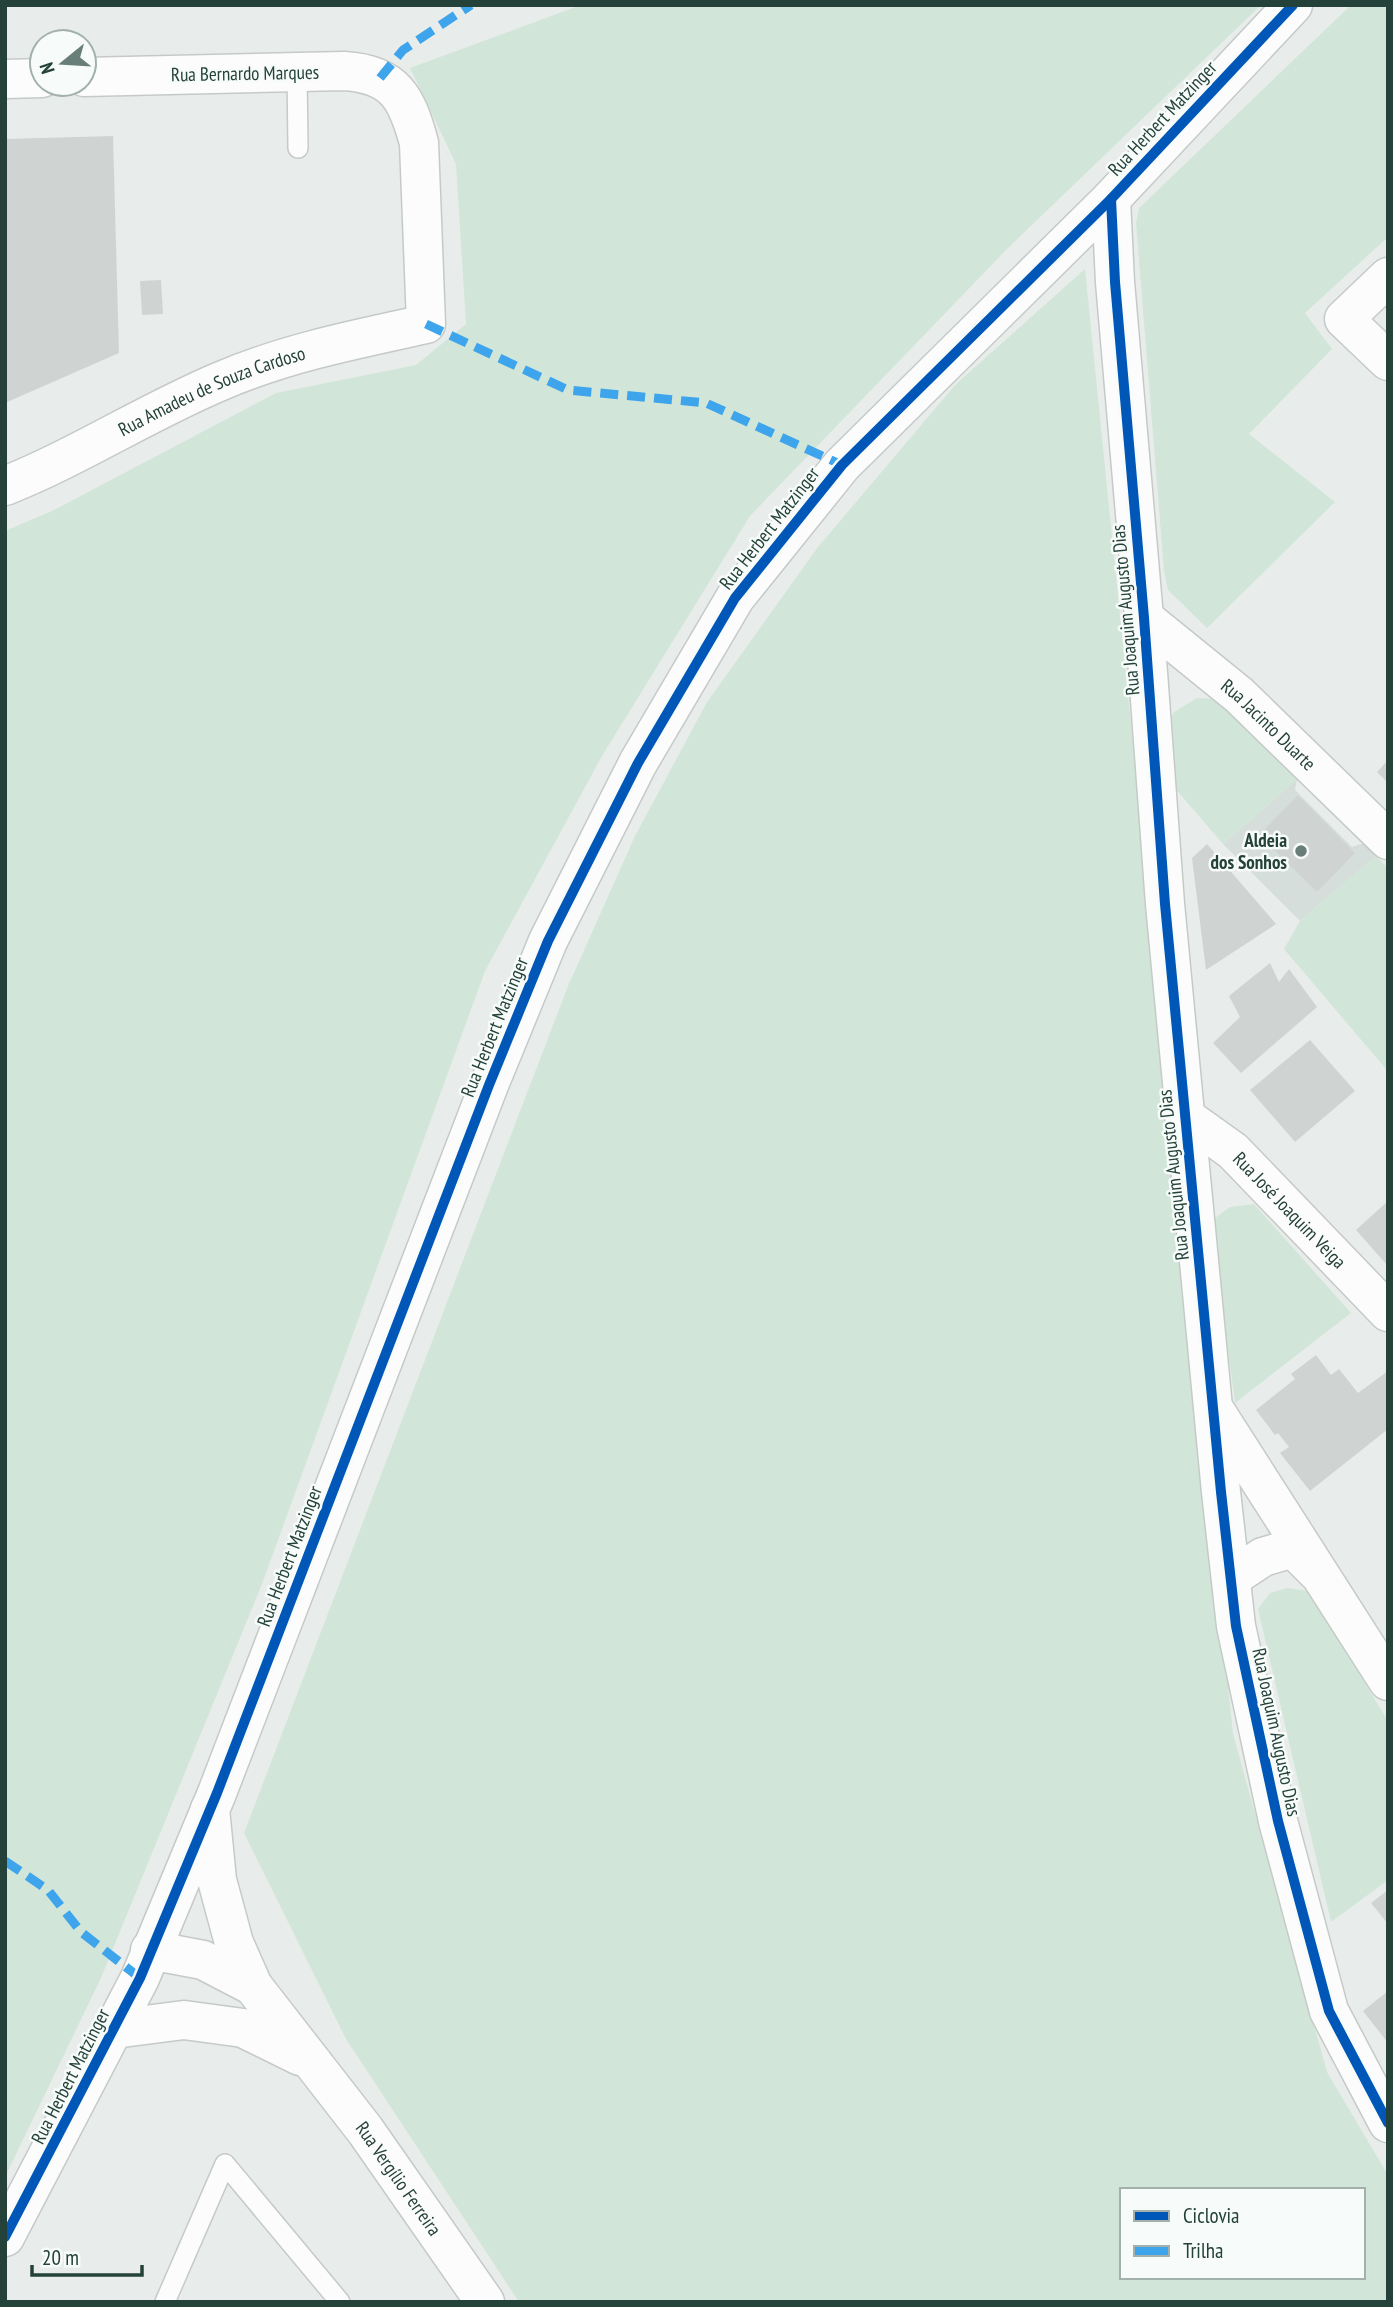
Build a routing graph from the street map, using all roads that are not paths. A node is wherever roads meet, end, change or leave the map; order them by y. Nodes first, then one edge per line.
1 (1293, 5) edge
2 (297, 72) junction
3 (98, 77) edge
4 (28, 78) edge
5 (5, 79) edge
6 (298, 148) dead end
7 (1111, 199) junction
8 (1388, 277) edge
9 (426, 324) joint
10 (1388, 361) edge
11 (5, 486) edge
12 (1144, 618) junction
13 (1388, 839) edge
14 (1184, 1116) junction
15 (1388, 1312) edge
16 (1213, 1407) junction
17 (1231, 1578) junction
18 (1324, 1578) junction
19 (1388, 1681) edge
20 (210, 1809) junction
21 (150, 1950) junction
22 (253, 1986) junction
23 (114, 2029) junction
24 (308, 2060) junction
25 (1388, 2123) edge
26 (5, 2237) edge
27 (165, 2302) edge
28 (340, 2302) edge
29 (485, 2302) edge

1 - 7 street, Rua Herbert Matzinger
2 - 3 street, Rua Bernardo Marques
2 - 6 lane
2 - 9 street, Rua Bernardo Marques
4 - 5 street
7 - 12 street, Rua Joaquim Augusto Dias
7 - 20 street, Rua Herbert Matzinger
8 - 10 street
9 - 11 street, Rua Amadeu de Souza Cardoso
12 - 13 street, Rua Jacinto Duarte
12 - 14 street, Rua Joaquim Augusto Dias
14 - 15 street, Rua José Joaquim Veiga
14 - 16 street, Rua Joaquim Augusto Dias
16 - 17 street, Rua Joaquim Augusto Dias
16 - 18 street
17 - 18 street
17 - 25 street, Rua Joaquim Augusto Dias
18 - 19 street
20 - 21 street, Rua Herbert Matzinger
20 - 22 street, Rua Vergílio Ferreira
21 - 22 street, Rua Vergílio Ferreira
21 - 23 street, Rua Herbert Matzinger
22 - 24 street, Rua Vergílio Ferreira
23 - 24 street, Rua Vergílio Ferreira
23 - 26 street, Rua Herbert Matzinger
24 - 29 street, Rua Vergílio Ferreira
27 - 28 lane

